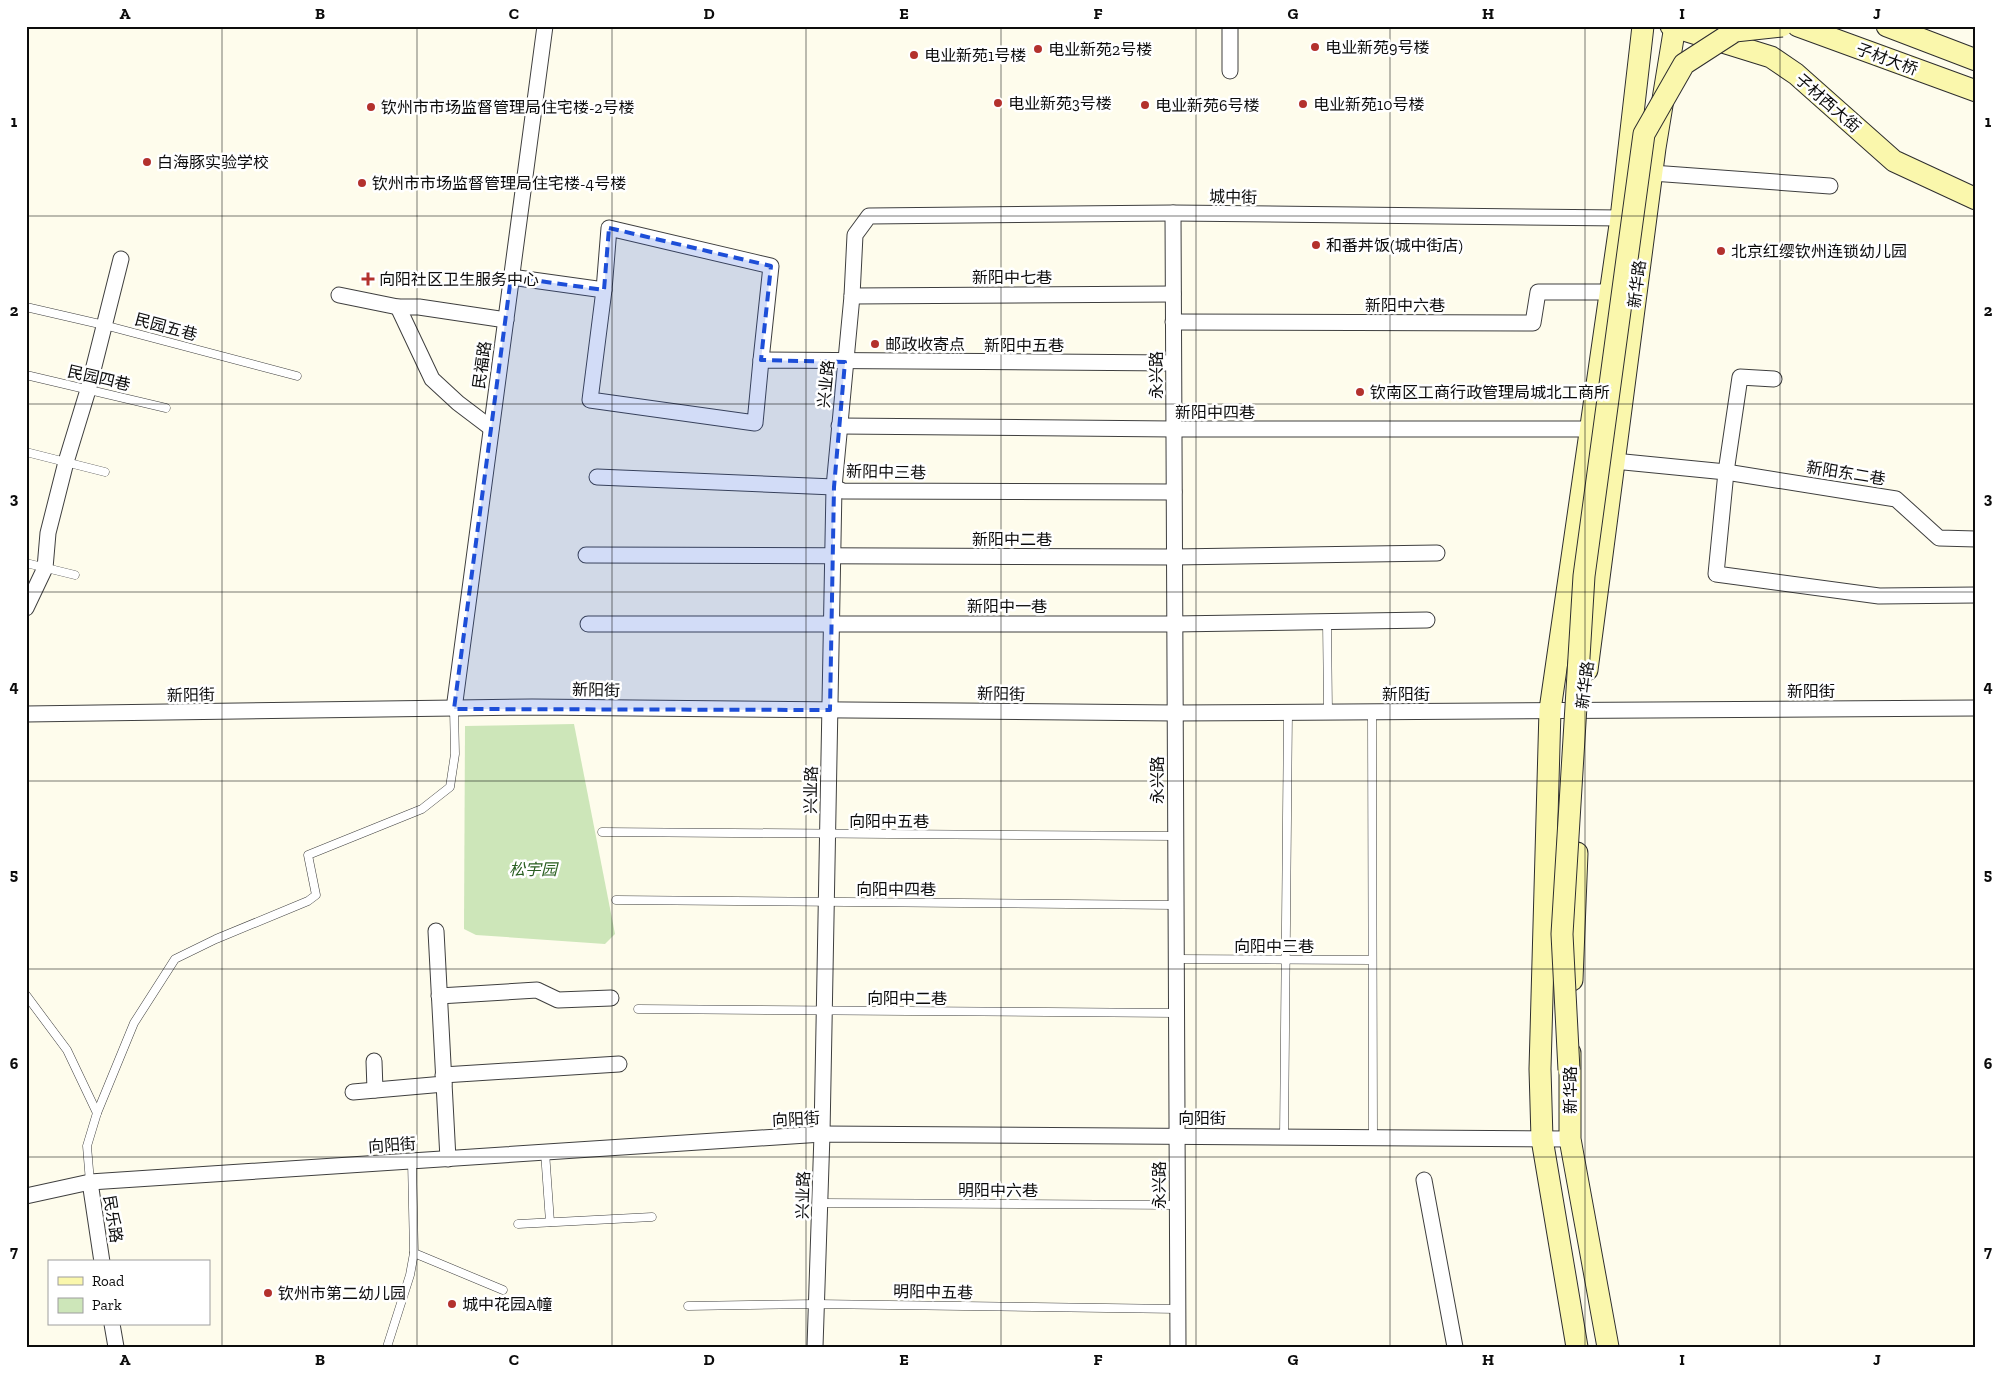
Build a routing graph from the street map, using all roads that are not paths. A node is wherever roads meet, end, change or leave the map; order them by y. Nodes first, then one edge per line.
1 (545, 26) edge
2 (1230, 26) edge
3 (1643, 26) edge
4 (1671, 26) edge
5 (1675, 26) edge
6 (1782, 26) edge
7 (1798, 26) edge
8 (1888, 26) edge
9 (1976, 60) edge
10 (1230, 71) dead end
11 (1976, 91) edge
12 (1652, 173) junction
13 (1830, 186) dead end
14 (1976, 199) edge
15 (1173, 214) junction
16 (1621, 218) junction
17 (855, 235) joint
18 (121, 259) dead end
19 (511, 277) junction
20 (604, 290) junction
21 (1611, 292) junction
22 (1173, 294) junction
23 (339, 295) dead end
24 (852, 296) junction
25 (26, 307) edge
26 (398, 307) junction
27 (506, 320) junction
28 (1173, 322) junction
29 (104, 325) junction
30 (761, 360) junction
31 (845, 362) junction
32 (1173, 363) junction
33 (26, 375) edge
34 (298, 376) dead end
35 (1774, 379) dead end
36 (88, 390) junction
37 (166, 408) dead end
38 (839, 426) junction
39 (491, 428) junction
40 (1173, 429) junction
41 (1591, 429) junction
42 (26, 452) edge
43 (1614, 461) junction
44 (66, 462) junction
45 (106, 472) dead end
46 (1726, 472) junction
47 (597, 477) dead end
48 (834, 487) junction
49 (1174, 492) junction
50 (1976, 540) edge
51 (1437, 552) dead end
52 (586, 555) dead end
53 (832, 556) junction
54 (1174, 557) junction
55 (26, 563) edge
56 (45, 568) junction
57 (75, 575) dead end
58 (1976, 595) edge
59 (26, 608) edge
60 (1427, 620) dead end
61 (1327, 621) junction
62 (831, 623) junction
63 (588, 624) dead end
64 (1174, 624) junction
65 (1976, 708) edge
66 (454, 709) junction
67 (830, 710) junction
68 (1550, 710) junction
69 (1582, 710) junction
70 (1372, 711) junction
71 (1288, 712) junction
72 (1328, 712) junction
73 (1175, 713) junction
74 (26, 714) edge
75 (602, 832) dead end
76 (827, 835) junction
77 (1175, 836) junction
78 (616, 900) dead end
79 (826, 902) junction
80 (1175, 904) junction
81 (436, 931) dead end
82 (1176, 959) junction
83 (1285, 960) junction
84 (1372, 960) junction
85 (26, 995) edge
86 (439, 996) junction
87 (611, 998) dead end
88 (638, 1009) dead end
89 (824, 1011) junction
90 (1176, 1013) junction
91 (374, 1061) dead end
92 (619, 1064) dead end
93 (1569, 1070) junction
94 (444, 1080) junction
95 (375, 1090) junction
96 (353, 1092) dead end
97 (96, 1112) junction
98 (822, 1134) junction
99 (1176, 1136) junction
100 (1284, 1137) junction
101 (1373, 1138) junction
102 (1542, 1139) junction
103 (1570, 1139) junction
104 (545, 1152) junction
105 (448, 1159) junction
106 (412, 1161) junction
107 (1424, 1180) dead end
108 (90, 1182) junction
109 (26, 1196) edge
110 (820, 1203) junction
111 (1177, 1205) junction
112 (652, 1217) dead end
113 (550, 1222) junction
114 (518, 1224) dead end
115 (414, 1253) junction
116 (102, 1260) edge
117 (503, 1290) dead end
118 (816, 1304) junction
119 (688, 1306) dead end
120 (1178, 1309) junction
121 (112, 1326) edge
122 (116, 1347) edge
123 (387, 1347) edge
124 (814, 1347) edge
125 (1178, 1347) edge
126 (1456, 1347) edge
127 (1577, 1347) edge
128 (1608, 1347) edge

1 - 19 street, 民福路
2 - 10 street
3 - 16 street, 新华路
4 - 5 street, 子材西大街
5 - 12 street, 新华路
5 - 14 street, 子材西大街
6 - 93 street, bridge
7 - 11 street, 子材大桥
8 - 9 street, 子材大桥
12 - 13 street
12 - 43 street, 新华路
15 - 16 street, 城中街
15 - 17 street, 城中街
15 - 22 street, 永兴路
16 - 21 street, 新华路
17 - 24 street, 兴业路
18 - 29 street
19 - 20 street
19 - 27 street, 民福路
20 - 30 street
20 - 30 street
21 - 28 street, 新阳中六巷
21 - 41 street, 新华路
22 - 24 street, 新阳中七巷
22 - 28 street, 永兴路
23 - 26 street
24 - 31 street, 兴业路
25 - 29 lane, 民园五巷
26 - 27 street
26 - 39 street
27 - 39 street, 民福路
28 - 32 street, 永兴路
29 - 34 lane, 民园五巷
29 - 36 street
30 - 31 street, 新阳中五巷
31 - 32 street, 新阳中五巷
31 - 38 street, 兴业路
32 - 40 street, 永兴路
33 - 36 lane, 民园四巷
35 - 46 street
36 - 37 lane, 民园四巷
36 - 44 street
38 - 40 street, 新阳中四巷
38 - 48 street, 兴业路
39 - 66 street, 民福路
40 - 41 street, 新阳中四巷
40 - 49 street, 永兴路
41 - 68 street, 新华路
42 - 44 lane
43 - 46 street, 新阳东二巷
43 - 69 street, 新华路
44 - 45 lane
44 - 56 street
46 - 50 street, 新阳东二巷
46 - 58 street
47 - 48 street, 新阳中三巷
48 - 49 street, 新阳中三巷
48 - 53 street, 兴业路
49 - 54 street, 永兴路
51 - 54 street, 新阳中二巷
52 - 53 street, 新阳中二巷
53 - 54 street, 新阳中二巷
53 - 62 street, 兴业路
54 - 64 street, 永兴路
55 - 56 lane
56 - 57 lane
56 - 59 street
60 - 61 street, 新阳中一巷
61 - 64 street, 新阳中一巷
61 - 72 lane
62 - 63 street, 新阳中一巷
62 - 64 street, 新阳中一巷
62 - 67 street, 兴业路
64 - 73 street, 永兴路
65 - 69 street, 新阳街
66 - 67 street, 新阳街
66 - 74 street, 新阳街
66 - 97 lane
67 - 73 street, 新阳街
67 - 76 street, 兴业路
68 - 69 street, 新阳街
68 - 70 street, 新阳街
68 - 102 street, 新华路
69 - 93 street, 新华路
70 - 72 street, 新阳街
70 - 84 lane
71 - 72 street, 新阳街
71 - 73 street, 新阳街
71 - 83 lane
73 - 77 street, 永兴路
75 - 76 lane, 向阳中五巷
76 - 77 lane, 向阳中五巷
76 - 79 street, 兴业路
77 - 80 street, 永兴路
78 - 79 lane, 向阳中四巷
79 - 80 lane, 向阳中四巷
79 - 89 street, 兴业路
80 - 82 street, 永兴路
81 - 86 street
82 - 83 lane, 向阳中三巷
82 - 90 street, 永兴路
83 - 84 lane, 向阳中三巷
83 - 100 lane
84 - 101 lane
85 - 97 lane
86 - 87 street
86 - 94 street
88 - 89 lane, 向阳中二巷
89 - 90 lane, 向阳中二巷
89 - 98 street, 兴业路
90 - 99 street, 永兴路
91 - 95 street
92 - 94 street
93 - 103 street, 新华路
94 - 95 street
94 - 105 street
95 - 96 street
97 - 108 lane
98 - 99 street, 向阳街
98 - 104 street, 向阳街
98 - 110 street, 兴业路
99 - 100 street, 向阳街
99 - 111 street, 永兴路
100 - 101 street, 向阳街
101 - 102 street, 向阳街
102 - 103 street, 向阳街
102 - 127 street, 新华路
103 - 128 street, 新华路
104 - 105 street, 向阳街
104 - 113 lane
105 - 106 street, 向阳街
106 - 108 street, 向阳街
106 - 115 lane
107 - 126 street
108 - 109 street, 向阳街
108 - 116 street, 民乐路
110 - 111 lane, 明阳中六巷
110 - 118 street, 兴业路
111 - 120 street, 永兴路
112 - 113 lane
113 - 114 lane
115 - 117 lane
115 - 123 lane
118 - 119 lane, 明阳中五巷
118 - 120 lane, 明阳中五巷
118 - 124 street, 兴业路
120 - 125 street, 永兴路
121 - 122 street

